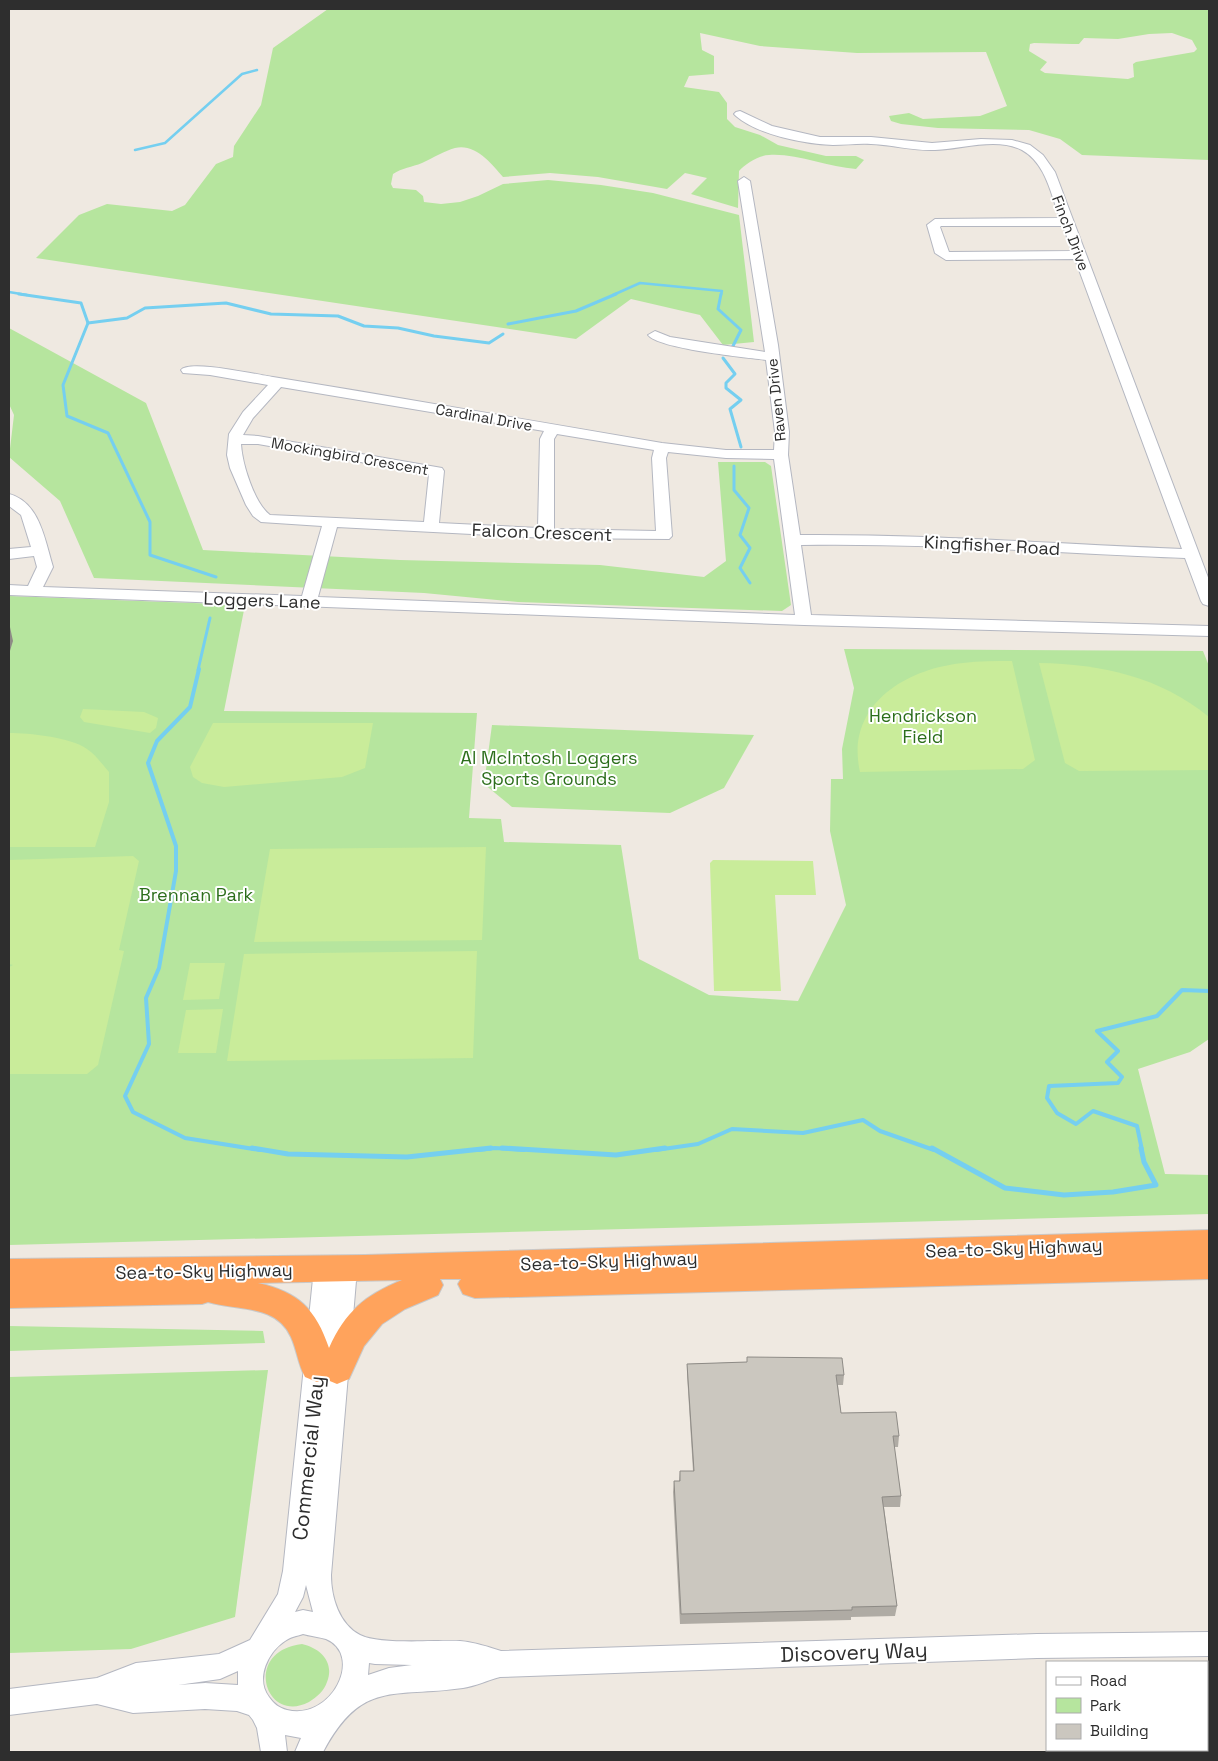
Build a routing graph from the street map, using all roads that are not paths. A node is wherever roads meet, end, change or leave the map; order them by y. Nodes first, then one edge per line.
1 (740, 114) dead end
2 (744, 181) dead end
3 (1066, 222) junction
4 (1079, 255) junction
5 (655, 336) dead end
6 (772, 357) junction
7 (188, 370) dead end
8 (278, 382) junction
9 (553, 428) junction
10 (236, 439) junction
11 (662, 447) junction
12 (781, 455) junction
13 (9, 499) edge
14 (331, 523) junction
15 (430, 528) junction
16 (546, 533) junction
17 (794, 540) junction
18 (40, 550) junction
19 (9, 554) edge
20 (1190, 554) junction
21 (9, 590) edge
22 (33, 591) junction
23 (1209, 601) edge
24 (308, 602) junction
25 (804, 620) junction
26 (1209, 631) edge
27 (1209, 1242) edge
28 (1209, 1266) edge
29 (9, 1274) edge
30 (335, 1278) junction
31 (426, 1285) junction
32 (212, 1290) junction
33 (9, 1294) edge
34 (327, 1368) junction
35 (344, 1637) junction
36 (262, 1644) junction
37 (1209, 1644) edge
38 (500, 1664) junction
39 (97, 1691) junction
40 (9, 1702) edge
41 (340, 1705) junction
42 (260, 1708) junction
43 (274, 1752) edge
44 (308, 1752) edge

1 - 3 street, Finch Drive
2 - 6 street, Raven Drive
3 - 4 street, Finch Drive
3 - 4 street
4 - 20 street, Finch Drive
5 - 6 street
6 - 12 street, Raven Drive
7 - 8 street, Cardinal Drive
8 - 9 street, Cardinal Drive
8 - 10 street
9 - 11 street, Cardinal Drive
9 - 16 street
10 - 14 street, Falcon Crescent
10 - 15 street, Mockingbird Crescent
11 - 12 street, Cardinal Drive
11 - 16 street, Falcon Crescent
12 - 17 street, Raven Drive
13 - 18 street
14 - 15 street, Falcon Crescent
14 - 24 street
15 - 16 street, Falcon Crescent
17 - 20 street, Kingfisher Road
17 - 25 street, Raven Drive
18 - 19 street
18 - 22 street
20 - 23 street, Finch Drive
21 - 22 street, Loggers Lane
22 - 24 street, Loggers Lane
24 - 25 street, Loggers Lane
25 - 26 street, Loggers Lane
27 - 30 highway, Sea-to-Sky Highway
28 - 31 highway, Sea-to-Sky Highway
29 - 30 highway, Sea-to-Sky Highway
30 - 31 highway, Sea-to-Sky Highway
30 - 32 highway
30 - 34 street, Commercial Way
31 - 34 highway
32 - 33 highway, Sea-to-Sky Highway
32 - 34 highway
34 - 35 street, Commercial Way
34 - 36 street, Commercial Way
35 - 36 street
35 - 38 street, Discovery Way
35 - 41 street
36 - 39 street
36 - 42 street
37 - 38 street, Discovery Way
38 - 41 street, Discovery Way
39 - 40 street
39 - 42 street
41 - 42 street
41 - 44 street
42 - 43 street

